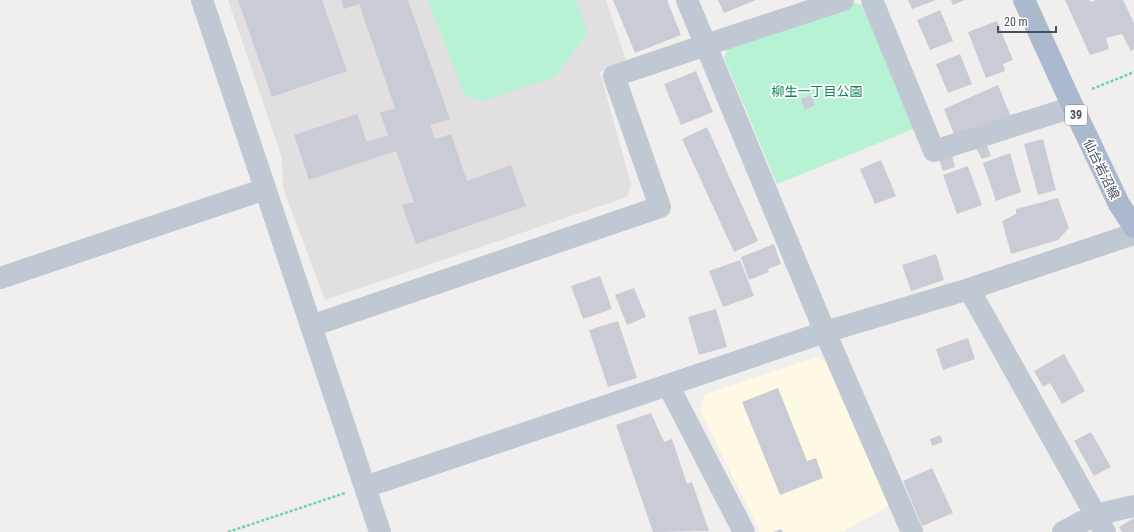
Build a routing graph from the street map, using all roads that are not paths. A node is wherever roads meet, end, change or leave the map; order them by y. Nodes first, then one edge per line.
1 (202, 0) edge
2 (687, 0) edge
3 (843, 0) edge
4 (872, 0) edge
5 (1024, 0) edge
6 (706, 45) junction
7 (1072, 107) junction
8 (265, 189) junction
9 (1134, 227) edge
10 (1134, 234) edge
11 (0, 278) edge
12 (969, 289) junction
13 (311, 326) junction
14 (825, 332) junction
15 (668, 385) junction
16 (365, 487) junction
17 (1134, 506) edge
18 (1100, 523) edge
19 (380, 532) edge
20 (744, 532) edge
21 (912, 532) edge
22 (1063, 532) edge

1 - 8 street
2 - 6 street
3 - 6 street
4 - 7 street
5 - 7 main road, 仙台岩沼線 / 39
6 - 13 street
6 - 14 street
7 - 9 main road, 仙台岩沼線 / 39
8 - 11 street
8 - 13 street
10 - 12 street
12 - 14 street
12 - 18 street
13 - 16 street
14 - 15 street
14 - 21 street
15 - 16 street
15 - 20 street
16 - 19 street
17 - 18 street
18 - 22 street

